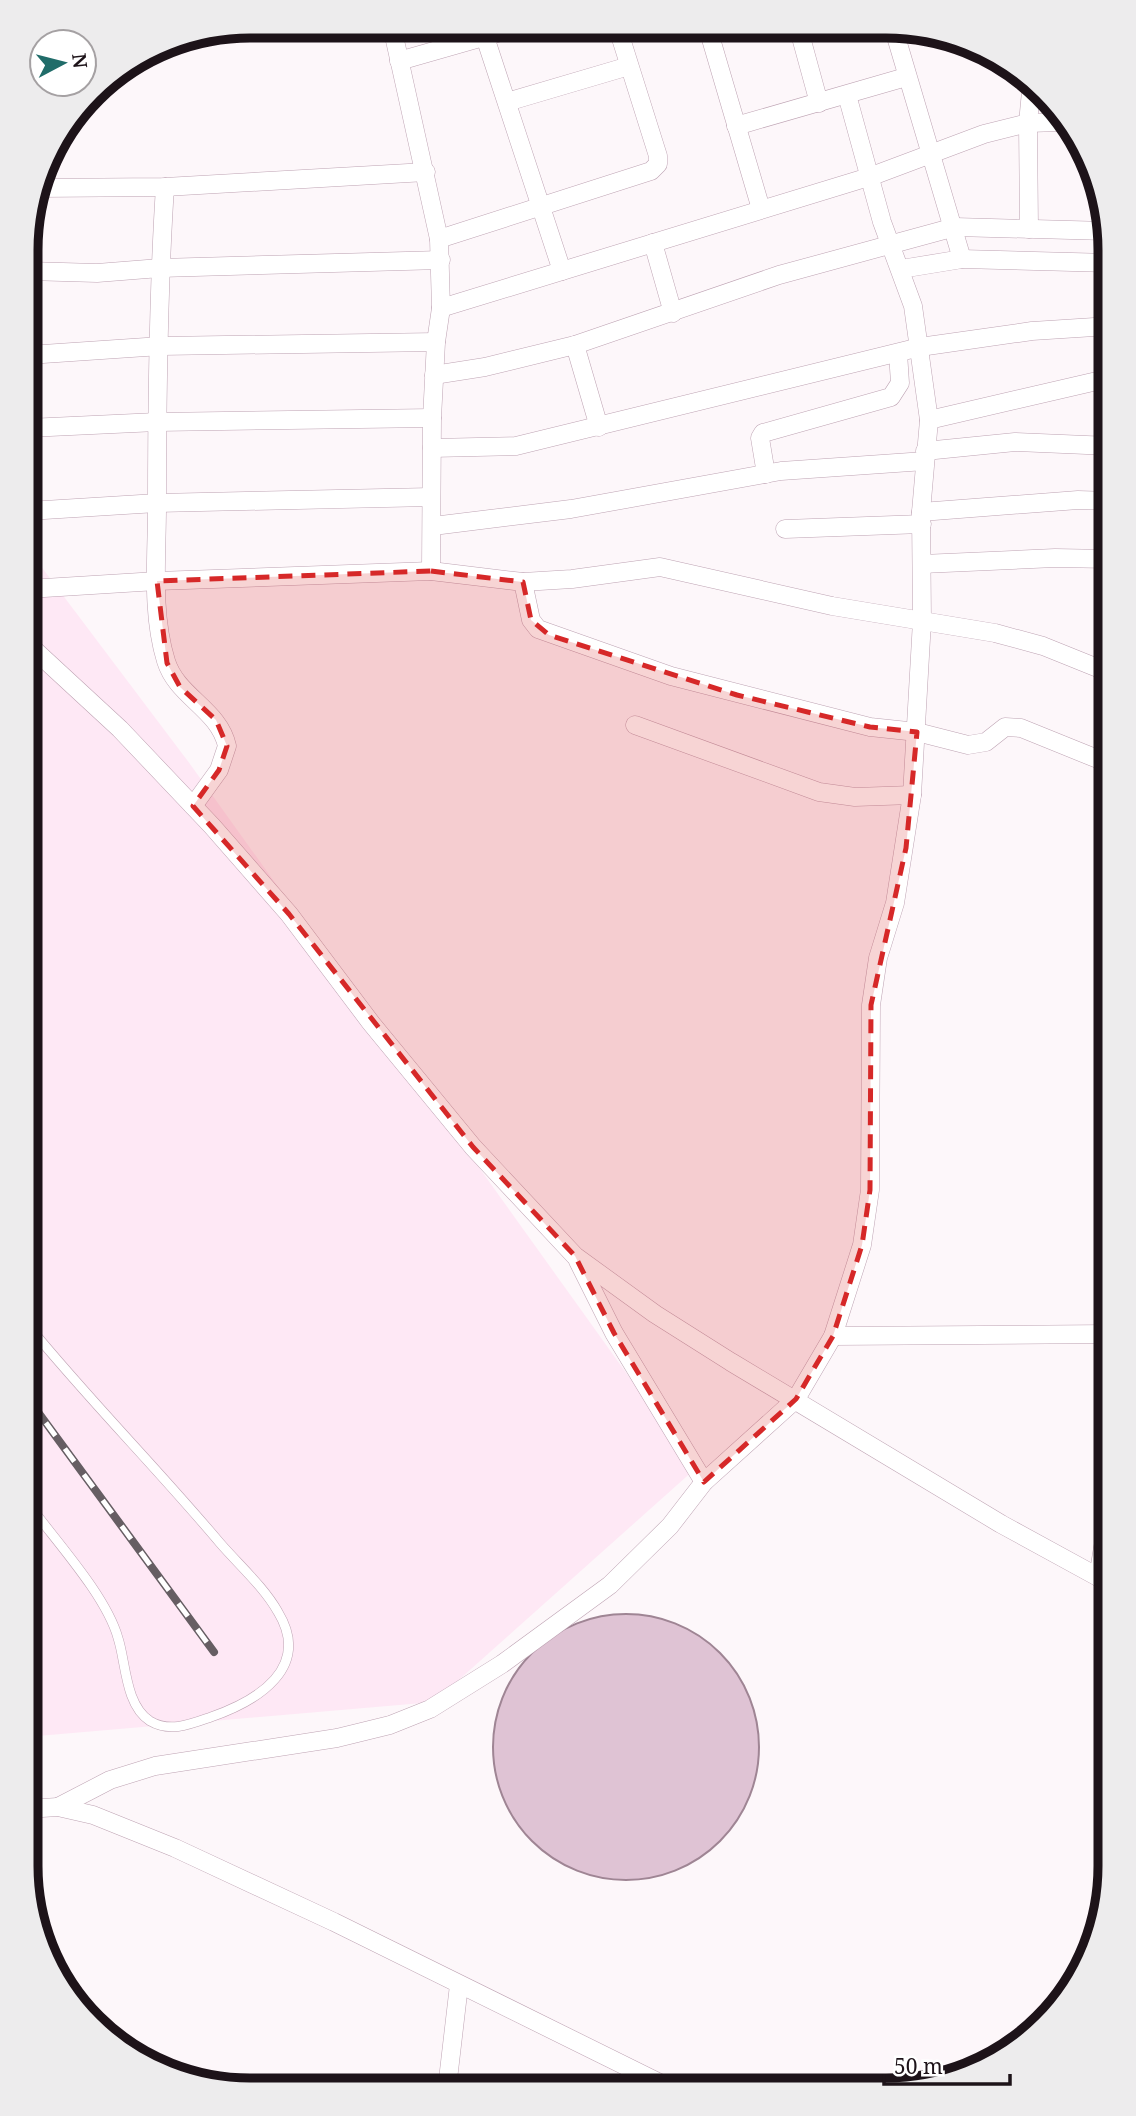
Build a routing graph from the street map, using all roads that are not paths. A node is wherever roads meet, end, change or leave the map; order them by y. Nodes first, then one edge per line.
1 (621, 38) edge
2 (711, 38) edge
3 (801, 38) edge
4 (394, 39) edge
5 (479, 39) edge
6 (486, 39) edge
7 (896, 39) edge
8 (399, 61) junction
9 (629, 66) junction
10 (906, 78) junction
11 (847, 94) junction
12 (1031, 97) edge
13 (507, 102) junction
14 (819, 103) junction
15 (1054, 122) edge
16 (1028, 123) junction
17 (736, 126) junction
18 (932, 153) junction
19 (426, 172) junction
20 (872, 176) junction
21 (165, 187) junction
22 (48, 188) edge
23 (542, 207) junction
24 (761, 209) junction
25 (955, 227) junction
26 (1029, 229) junction
27 (1097, 231) edge
28 (439, 239) junction
29 (653, 243) junction
30 (890, 243) junction
31 (441, 260) junction
32 (962, 260) junction
33 (1098, 263) edge
34 (160, 268) junction
35 (901, 269) junction
36 (38, 271) edge
37 (562, 271) junction
38 (441, 308) junction
39 (673, 313) junction
40 (1098, 327) edge
41 (436, 342) junction
42 (575, 345) junction
43 (160, 346) junction
44 (920, 347) junction
45 (898, 353) junction
46 (38, 354) edge
47 (434, 375) junction
48 (1098, 381) edge
49 (432, 418) junction
50 (929, 420) junction
51 (157, 422) junction
52 (599, 427) junction
53 (38, 428) edge
54 (1098, 445) edge
55 (432, 448) junction
56 (925, 456) junction
57 (766, 474) junction
58 (431, 497) junction
59 (1098, 501) edge
60 (157, 503) junction
61 (38, 510) edge
62 (922, 518) junction
63 (433, 526) junction
64 (785, 529) dead end
65 (1098, 559) edge
66 (922, 564) junction
67 (431, 571) junction
68 (157, 580) junction
69 (523, 582) junction
70 (38, 588) edge
71 (922, 621) junction
72 (38, 653) edge
73 (1098, 668) edge
74 (635, 725) dead end
75 (917, 732) junction
76 (1098, 759) edge
77 (912, 795) junction
78 (193, 806) junction
79 (575, 1256) junction
80 (1097, 1334) edge
81 (38, 1336) edge
82 (833, 1336) junction
83 (796, 1398) junction
84 (704, 1482) junction
85 (38, 1517) edge
86 (1097, 1576) edge
87 (58, 1807) junction
88 (38, 1808) edge
89 (459, 1985) junction
90 (448, 2078) edge
91 (649, 2078) edge

1 - 9 street
2 - 17 street
3 - 14 street
4 - 8 street
5 - 8 street
6 - 13 street
7 - 10 street
8 - 19 street
9 - 13 street
9 - 23 street
10 - 11 street
10 - 18 street
11 - 14 street
11 - 20 street
12 - 16 street
13 - 23 street
14 - 17 street
15 - 16 street
16 - 18 street
16 - 26 street
17 - 24 street
18 - 20 street
18 - 25 street
19 - 21 street
19 - 28 street
20 - 24 street
20 - 30 street
21 - 22 street
21 - 34 street
23 - 28 street
23 - 37 street
24 - 29 street
25 - 26 street
25 - 30 street
25 - 32 street
26 - 27 street
28 - 31 street
29 - 37 street
29 - 39 street
30 - 35 street
30 - 39 street
31 - 34 street
31 - 38 street
32 - 33 street
32 - 35 street
34 - 36 street
34 - 43 street
35 - 44 street
37 - 38 street
38 - 41 street
39 - 42 street
40 - 44 street
41 - 43 street
41 - 47 street
42 - 47 street
42 - 52 street
43 - 46 street
43 - 51 street
44 - 45 street
44 - 50 street
45 - 52 street
45 - 57 street
47 - 49 street
48 - 50 street
49 - 51 street
49 - 55 street
50 - 56 street
51 - 53 street
51 - 60 street
52 - 55 street
54 - 56 street
55 - 58 street
56 - 57 street
56 - 62 street
57 - 63 street
58 - 60 street
58 - 63 street
59 - 62 street
60 - 61 street
60 - 68 street
62 - 64 street
62 - 66 street
63 - 67 street
65 - 66 street
66 - 71 street
67 - 68 street
67 - 69 street
68 - 70 street
68 - 78 street
69 - 71 street
69 - 75 street
71 - 73 street
71 - 75 street
72 - 78 street
74 - 77 street
75 - 76 street
75 - 77 street
77 - 82 street
78 - 79 street
79 - 83 street
79 - 84 street
80 - 82 street
81 - 85 lane
82 - 83 street
83 - 84 street
83 - 86 street
84 - 87 street
87 - 88 street
87 - 89 street
89 - 90 street
89 - 91 street

